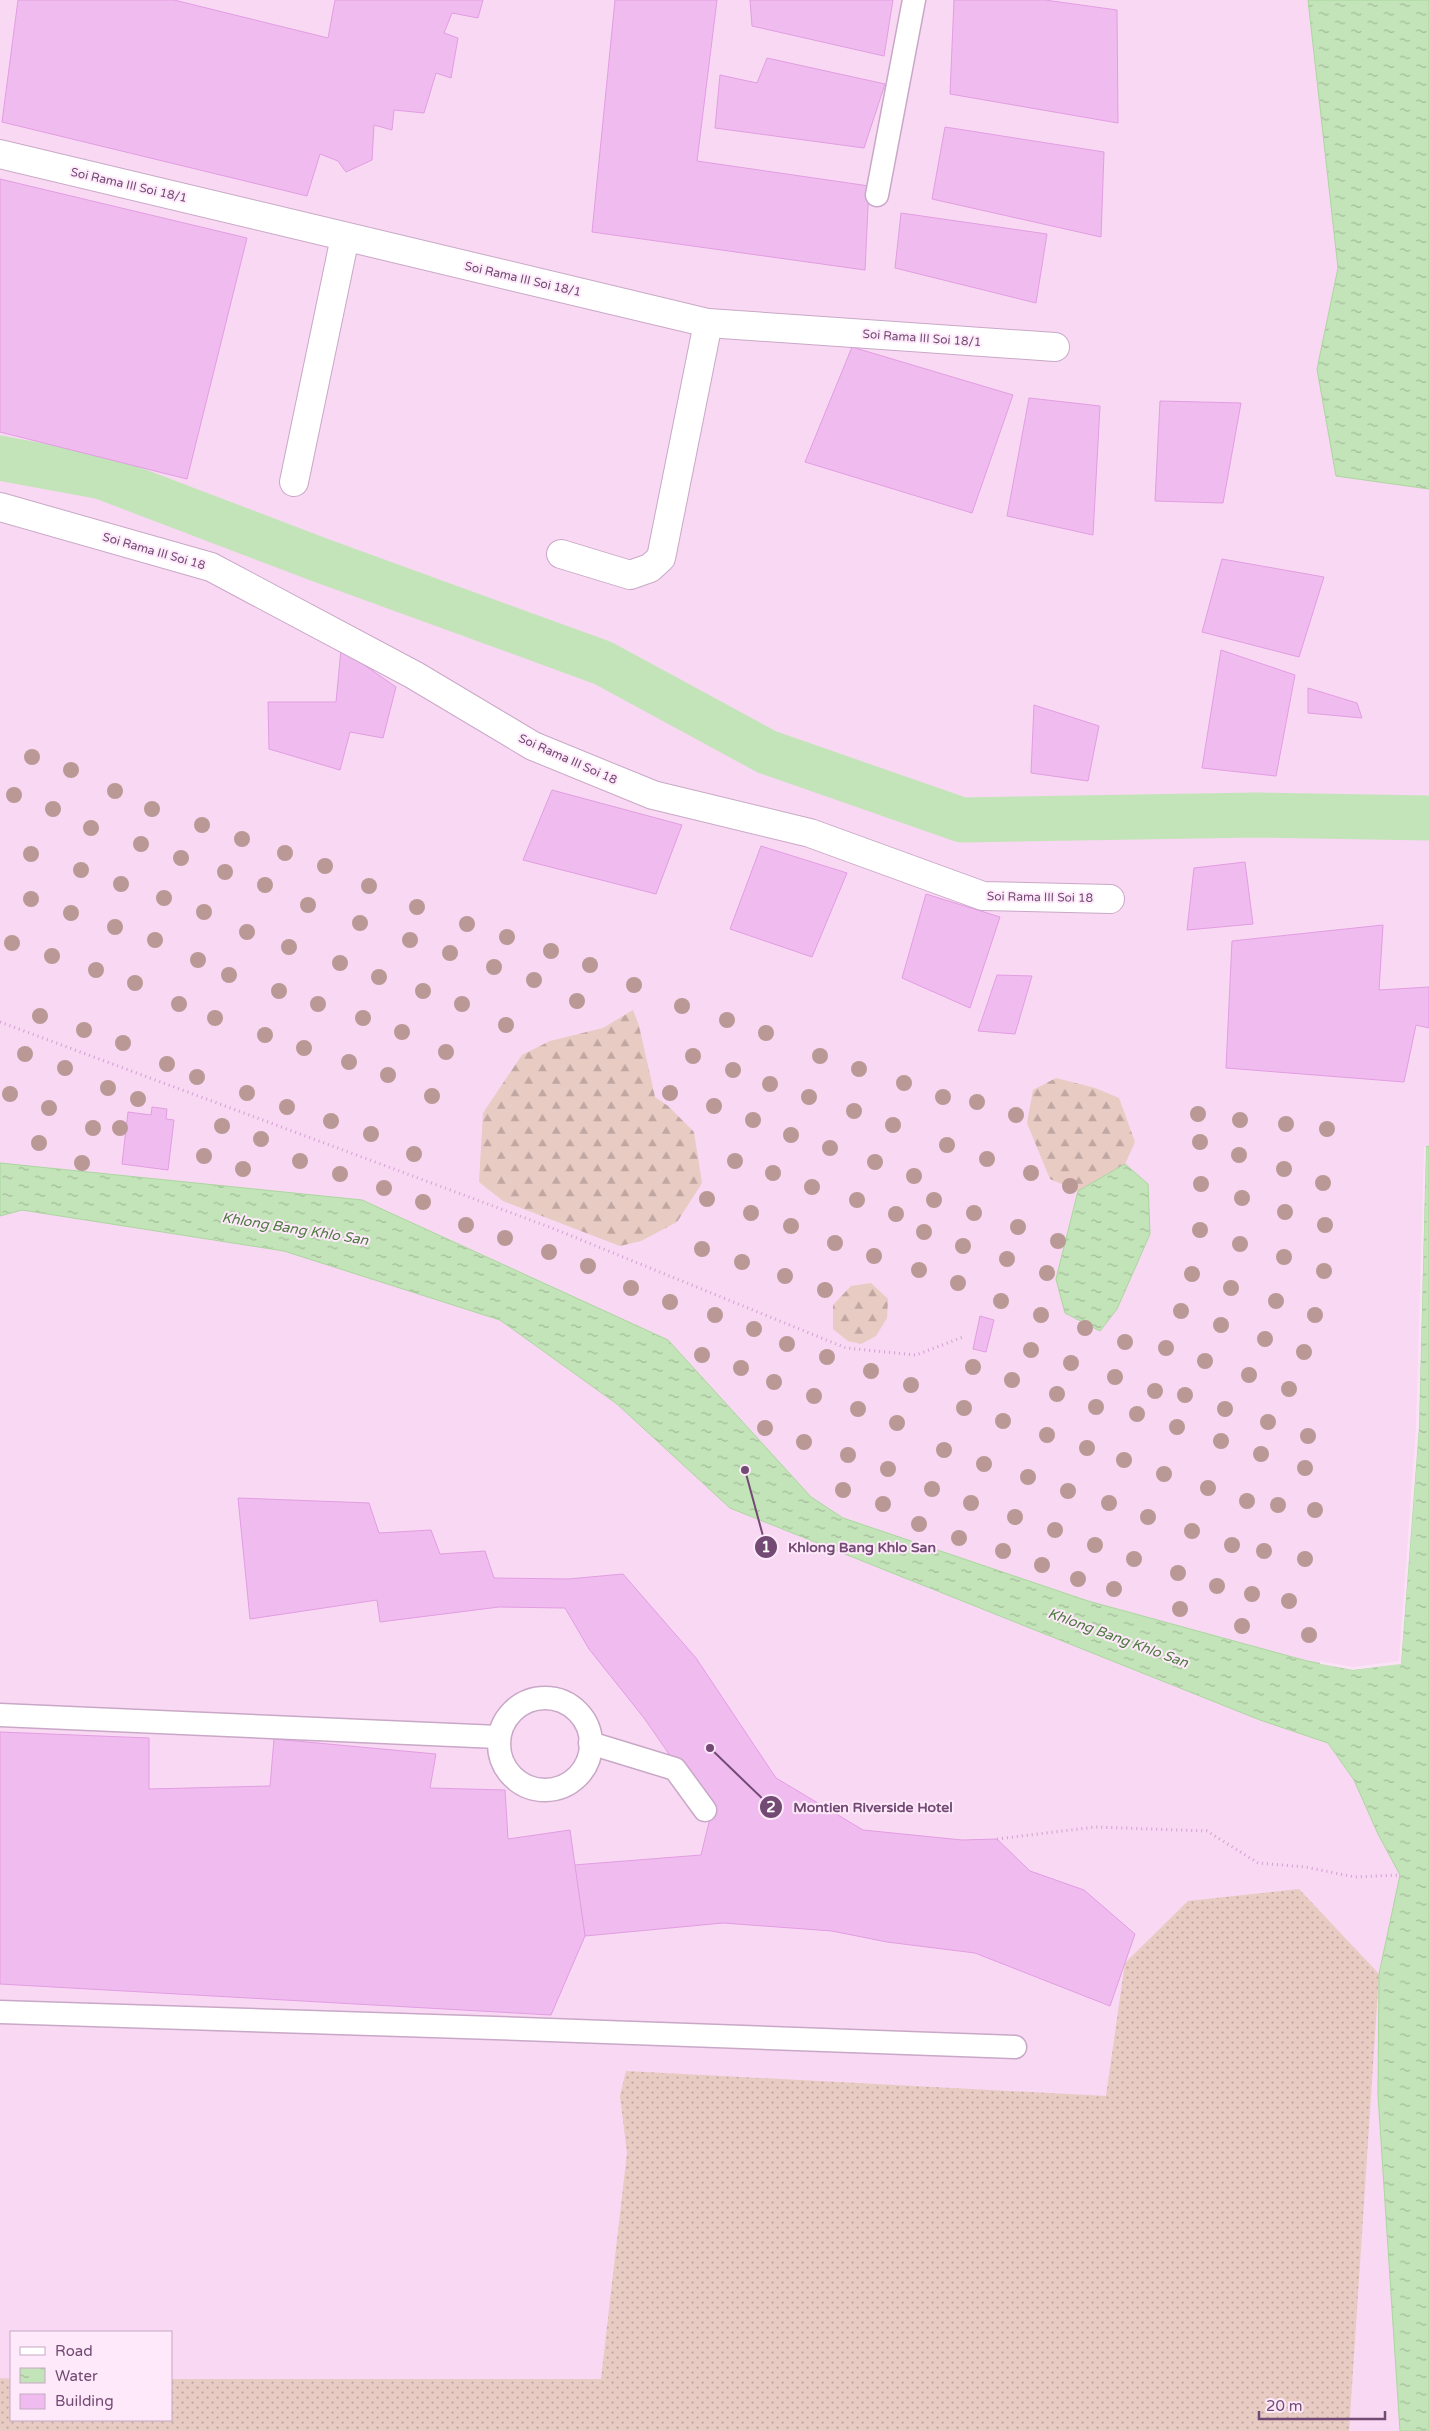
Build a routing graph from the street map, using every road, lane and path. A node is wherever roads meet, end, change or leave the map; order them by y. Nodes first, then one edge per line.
1 (914, 0) edge
2 (0, 154) edge
3 (878, 195) dead end
4 (345, 237) junction
5 (708, 323) junction
6 (1055, 347) dead end
7 (294, 482) dead end
8 (0, 507) edge
9 (561, 554) dead end
10 (1110, 899) dead end
11 (0, 1022) edge
12 (963, 1337) dead end
13 (0, 1715) edge
14 (498, 1736) junction
15 (590, 1743) junction
16 (705, 1810) dead end
17 (997, 1839) dead end
18 (1400, 1875) dead end
19 (0, 2012) edge
20 (1015, 2047) dead end

1 - 3 lane
2 - 4 street, Soi Rama III Soi 18/1
4 - 5 street, Soi Rama III Soi 18/1
4 - 7 street
5 - 6 street, Soi Rama III Soi 18/1
5 - 9 street
8 - 10 street, Soi Rama III Soi 18
11 - 12 path
13 - 14 lane
14 - 15 lane
14 - 15 lane
15 - 16 lane
17 - 18 path
19 - 20 lane

